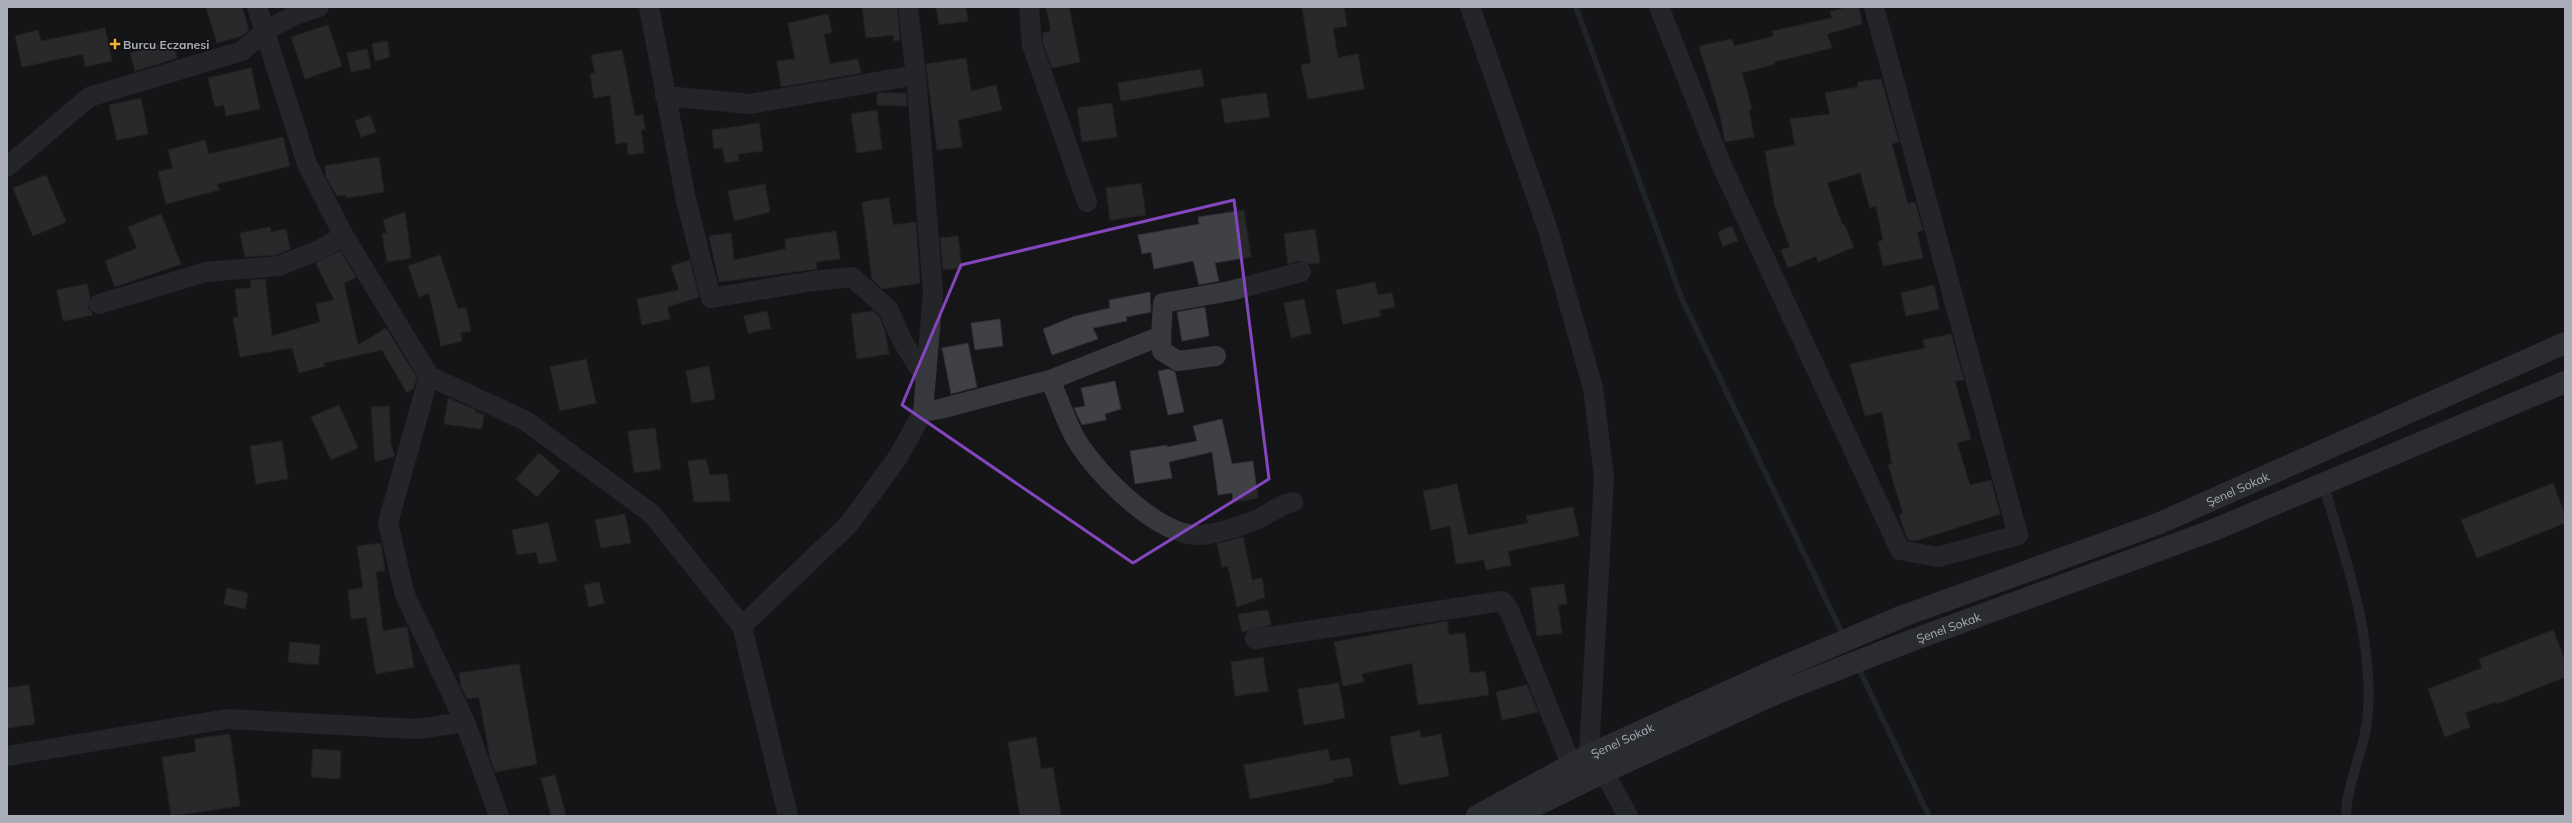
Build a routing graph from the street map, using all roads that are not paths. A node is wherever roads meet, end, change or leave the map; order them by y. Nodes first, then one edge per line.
1 (256, 7) edge
2 (318, 7) edge
3 (649, 7) edge
4 (908, 7) edge
5 (1028, 7) edge
6 (1470, 7) edge
7 (1659, 7) edge
8 (1874, 7) edge
9 (265, 32) junction
10 (916, 75) junction
11 (665, 96) junction
12 (7, 167) edge
13 (1086, 202) dead end
14 (344, 236) junction
15 (1301, 272) dead end
16 (99, 304) dead end
17 (1161, 336) junction
18 (2565, 343) edge
19 (1216, 356) dead end
20 (429, 376) junction
21 (926, 379) junction
22 (1050, 380) junction
23 (2565, 382) edge
24 (923, 412) junction
25 (2323, 483) junction
26 (1293, 502) dead end
27 (742, 626) junction
28 (1255, 639) dead end
29 (465, 722) junction
30 (7, 756) edge
31 (1580, 760) junction
32 (1604, 772) junction
33 (499, 816) edge
34 (788, 816) edge
35 (1477, 816) edge
36 (1514, 816) edge
37 (1628, 816) edge
38 (2346, 816) edge

1 - 9 street
2 - 9 street
3 - 11 street
4 - 10 street
5 - 13 street
6 - 31 street
7 - 8 street
9 - 12 street
9 - 14 street
10 - 11 street
10 - 21 street
11 - 21 street
14 - 16 street
14 - 20 street
15 - 17 street
17 - 19 street
17 - 22 street
18 - 31 street, Şenel Sokak
20 - 27 street
20 - 29 street
21 - 24 street
22 - 24 street
22 - 26 street
23 - 25 street, Şenel Sokak
24 - 27 street
25 - 32 street, Şenel Sokak
25 - 38 lane
27 - 34 street
28 - 31 street
29 - 30 street
29 - 33 street
31 - 35 street, Şenel Sokak
32 - 36 street, Şenel Sokak
32 - 37 street

